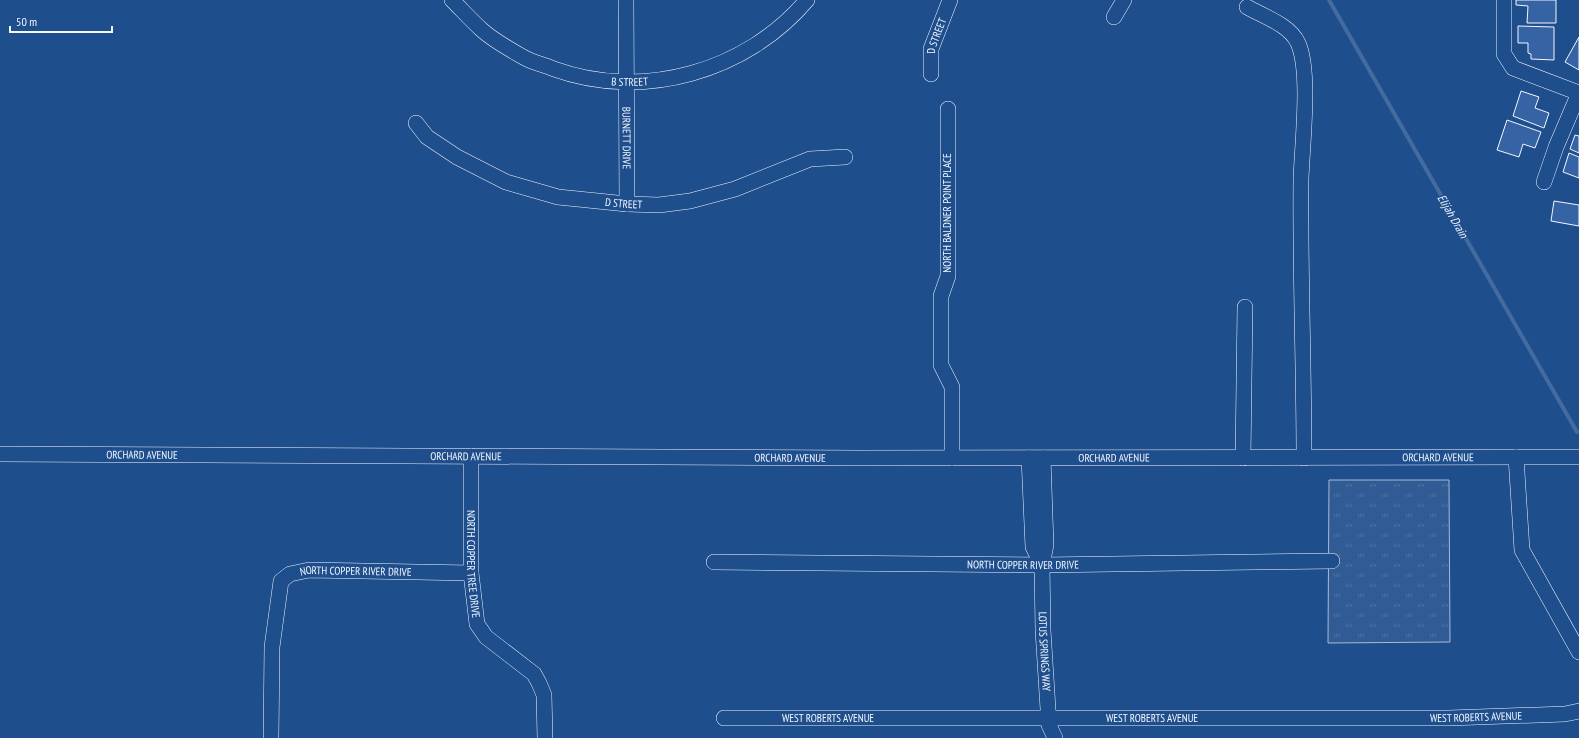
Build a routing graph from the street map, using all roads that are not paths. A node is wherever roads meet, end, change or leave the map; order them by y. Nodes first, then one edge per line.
1 (452, 0) edge
2 (626, 0) edge
3 (807, 0) edge
4 (950, 0) edge
5 (1124, 0) edge
6 (1504, 0) edge
7 (1247, 7) dead end
8 (1114, 17) dead end
9 (931, 74) dead end
10 (626, 83) junction
11 (1579, 93) edge
12 (948, 109) dead end
13 (416, 123) dead end
14 (845, 157) dead end
15 (1544, 182) dead end
16 (627, 204) junction
17 (1246, 307) dead end
18 (0, 454) edge
19 (470, 456) junction
20 (1516, 457) junction
21 (1579, 457) edge
22 (952, 458) junction
23 (1036, 458) junction
24 (1243, 458) junction
25 (1304, 458) junction
26 (1332, 561) dead end
27 (714, 562) dead end
28 (1042, 565) junction
29 (471, 572) junction
30 (1579, 652) edge
31 (1579, 711) edge
32 (724, 718) dead end
33 (1049, 719) junction
34 (271, 738) edge
35 (545, 738) edge
36 (1055, 738) edge

1 - 10 street, B STREET
2 - 10 street, BURNETT DRIVE
3 - 10 street, B STREET
4 - 9 street, D STREET
5 - 8 street
6 - 11 street
7 - 25 street
10 - 16 street, BURNETT DRIVE
11 - 15 street
12 - 22 street, NORTH BALDNER POINT PLACE
13 - 16 street, D STREET
14 - 16 street, D STREET
17 - 24 street
18 - 19 street, ORCHARD AVENUE
19 - 22 street, ORCHARD AVENUE
19 - 29 street, NORTH COPPER TREE DRIVE
20 - 21 street, ORCHARD AVENUE
20 - 25 street, ORCHARD AVENUE
20 - 30 street
22 - 23 street, ORCHARD AVENUE
23 - 24 street, ORCHARD AVENUE
23 - 28 street, LOTUS SPRINGS WAY
24 - 25 street, ORCHARD AVENUE
26 - 28 street, NORTH COPPER RIVER DRIVE
27 - 28 street, NORTH COPPER RIVER DRIVE
28 - 33 street, LOTUS SPRINGS WAY
29 - 34 street, NORTH COPPER RIVER DRIVE
29 - 35 street, NORTH COPPER TREE DRIVE
31 - 33 street, WEST ROBERTS AVENUE
32 - 33 street, WEST ROBERTS AVENUE
33 - 36 street, LOTUS SPRINGS WAY

